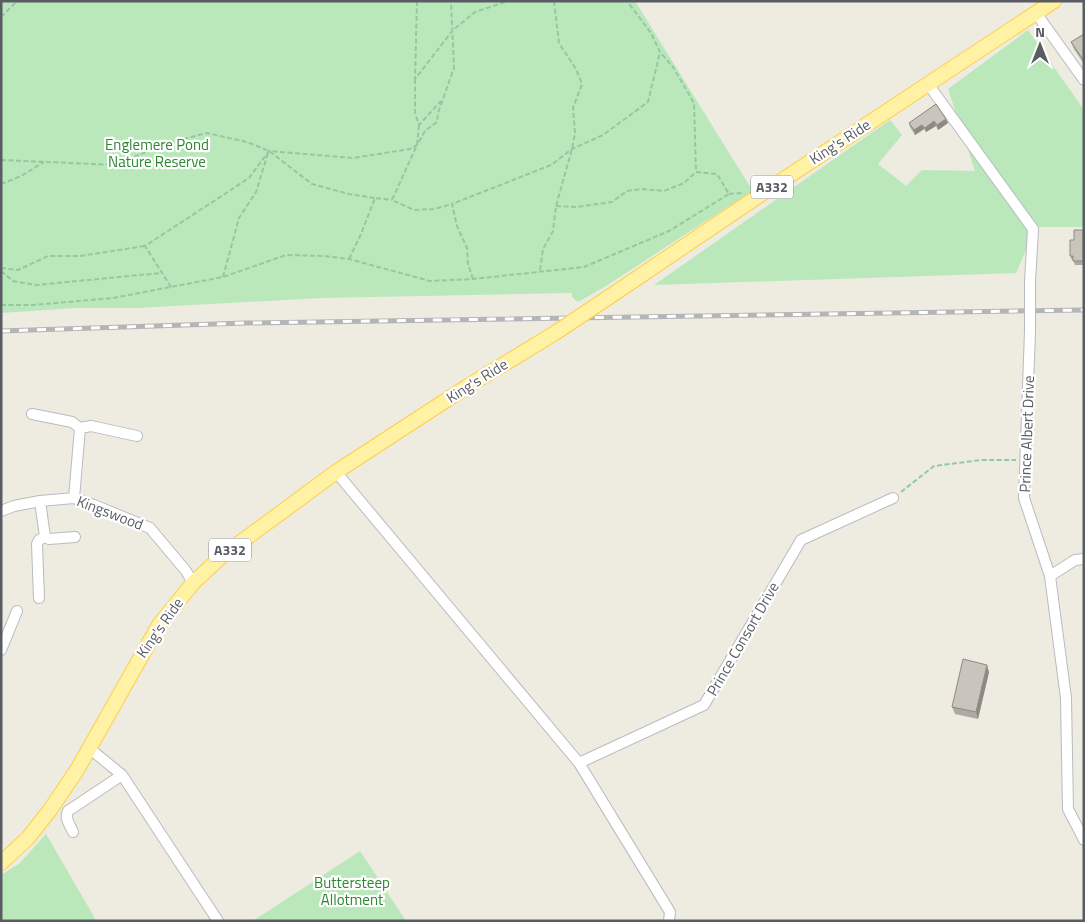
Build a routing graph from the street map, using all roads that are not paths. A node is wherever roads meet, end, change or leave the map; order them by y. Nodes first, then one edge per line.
1 (1054, 1) edge
2 (1036, 13) junction
3 (1084, 80) edge
4 (928, 84) junction
5 (32, 414) dead end
6 (80, 428) junction
7 (137, 436) dead end
8 (336, 472) junction
9 (74, 498) junction
10 (893, 498) road end
11 (40, 500) junction
12 (1, 511) edge
13 (45, 537) junction
14 (75, 538) dead end
15 (1084, 559) edge
16 (1050, 576) junction
17 (193, 583) junction
18 (39, 598) dead end
19 (17, 611) dead end
20 (1, 650) edge
21 (89, 748) junction
22 (579, 763) junction
23 (122, 775) junction
24 (73, 832) dead end
25 (1084, 840) edge
26 (1, 863) edge
27 (218, 921) edge
28 (669, 921) edge

1 - 2 main road, King's Ride / A332
2 - 3 street
2 - 4 main road, King's Ride / A332
4 - 8 main road, King's Ride / A332, bridge
4 - 16 street, Prince Albert Drive, bridge
5 - 6 street
6 - 7 street
6 - 9 street
8 - 17 main road, King's Ride / A332
8 - 22 street
9 - 11 street, Kingswood
9 - 17 street, Kingswood
10 - 22 street, Prince Consort Drive
11 - 12 street, Kingswood
11 - 13 street
13 - 14 street
13 - 18 street
15 - 16 street
16 - 25 street, Prince Albert Drive
17 - 21 main road, King's Ride / A332
19 - 20 street
21 - 23 street
21 - 26 main road, King's Ride / A332
22 - 28 street
23 - 24 street
23 - 27 street

